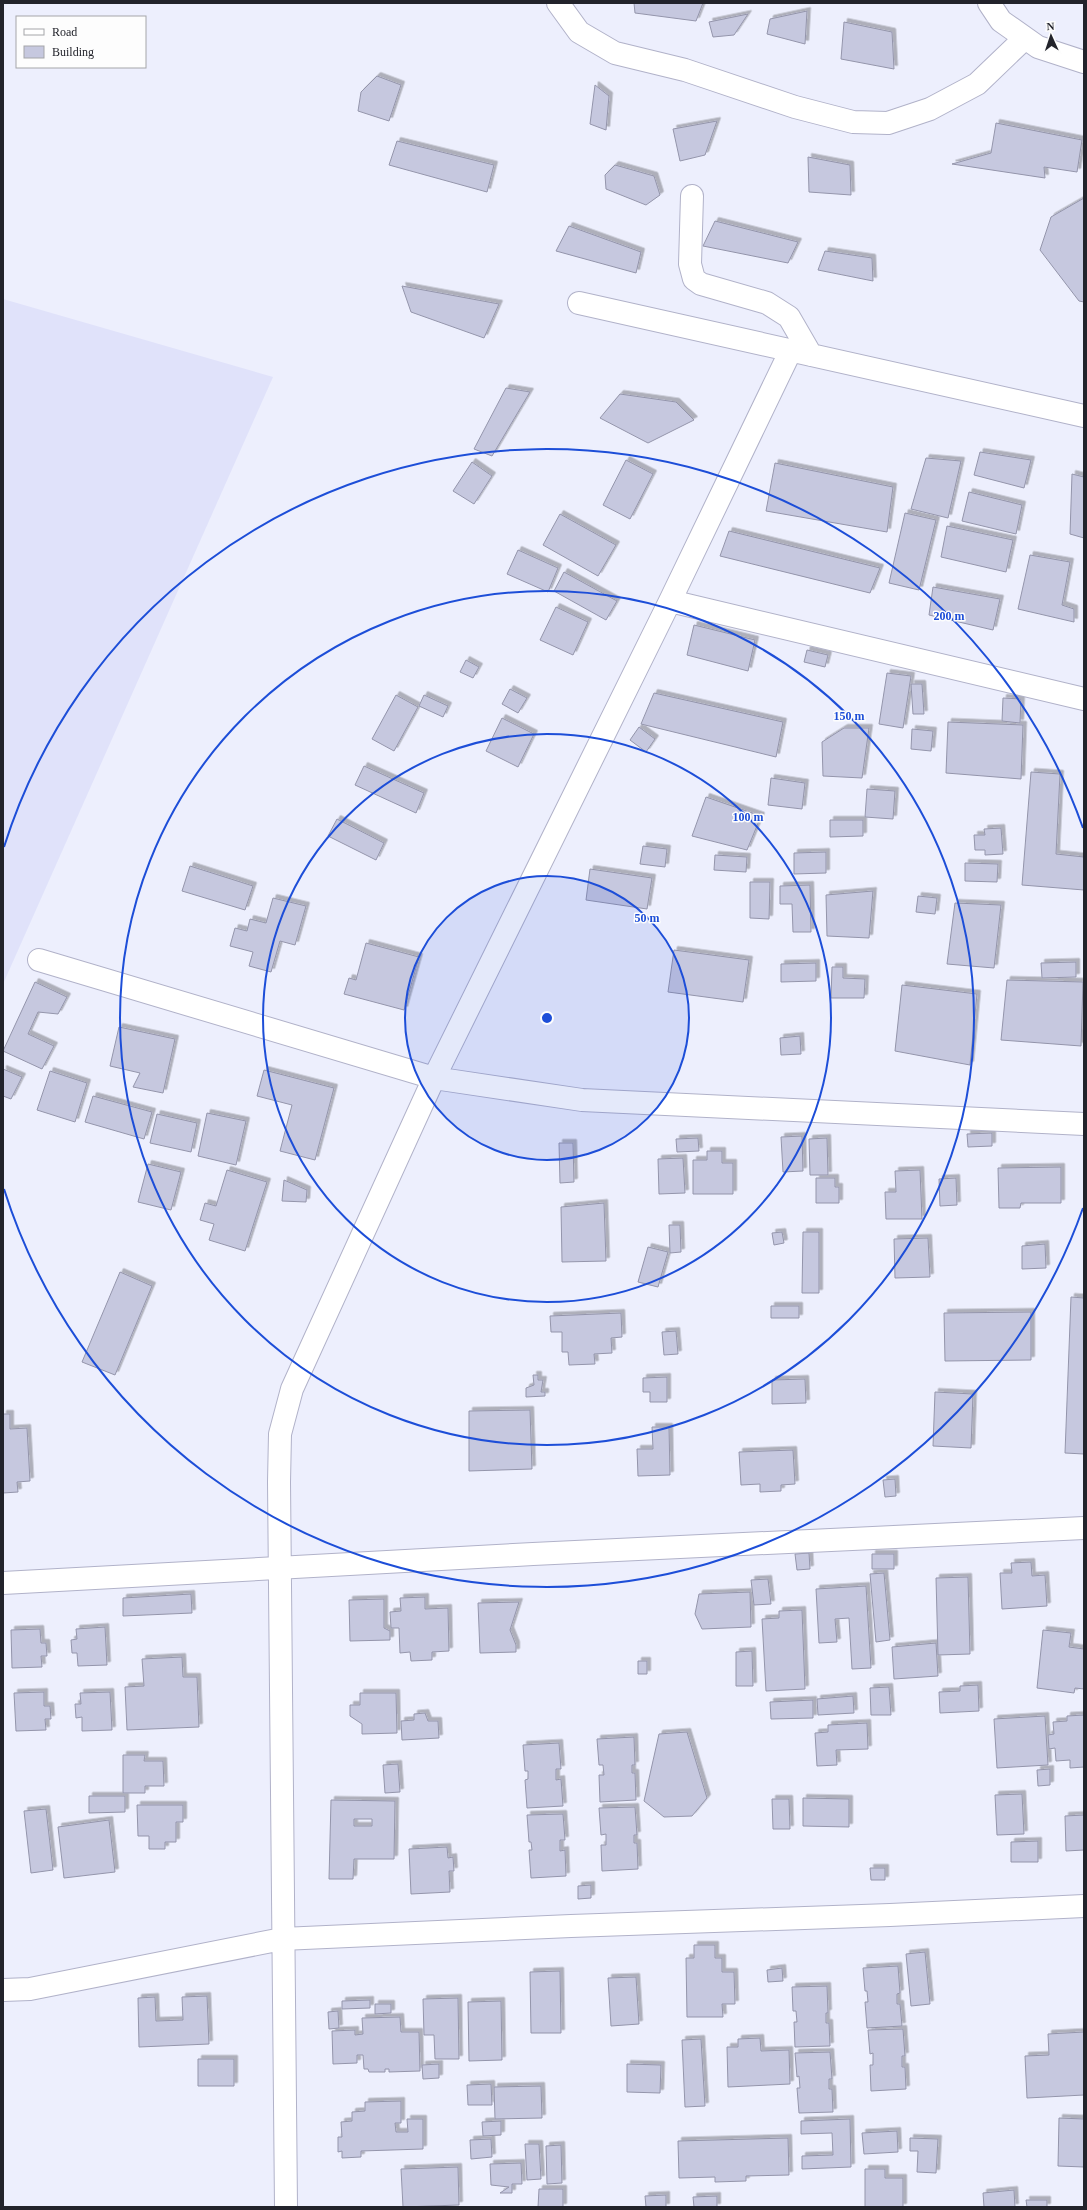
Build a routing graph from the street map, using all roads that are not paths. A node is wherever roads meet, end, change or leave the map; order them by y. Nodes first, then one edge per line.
1 (558, 3) edge
2 (989, 3) edge
3 (1025, 38) junction
4 (1084, 62) edge
5 (692, 196) dead end
6 (579, 303) dead end
7 (801, 352) junction
8 (1084, 416) edge
9 (670, 601) junction
10 (1084, 699) edge
11 (39, 960) dead end
12 (434, 1078) junction
13 (1084, 1124) edge
14 (1084, 1528) edge
15 (279, 1568) junction
16 (3, 1583) edge
17 (1084, 1906) edge
18 (282, 1940) junction
19 (3, 1990) edge
20 (286, 2207) edge

1 - 3 street
2 - 3 street
3 - 4 street
5 - 7 street
6 - 7 street
7 - 8 street
7 - 9 street
9 - 10 street
9 - 12 street
11 - 12 street
12 - 13 street
12 - 15 street
14 - 15 street
15 - 16 street
15 - 18 street
17 - 18 street
18 - 19 street
18 - 20 street

